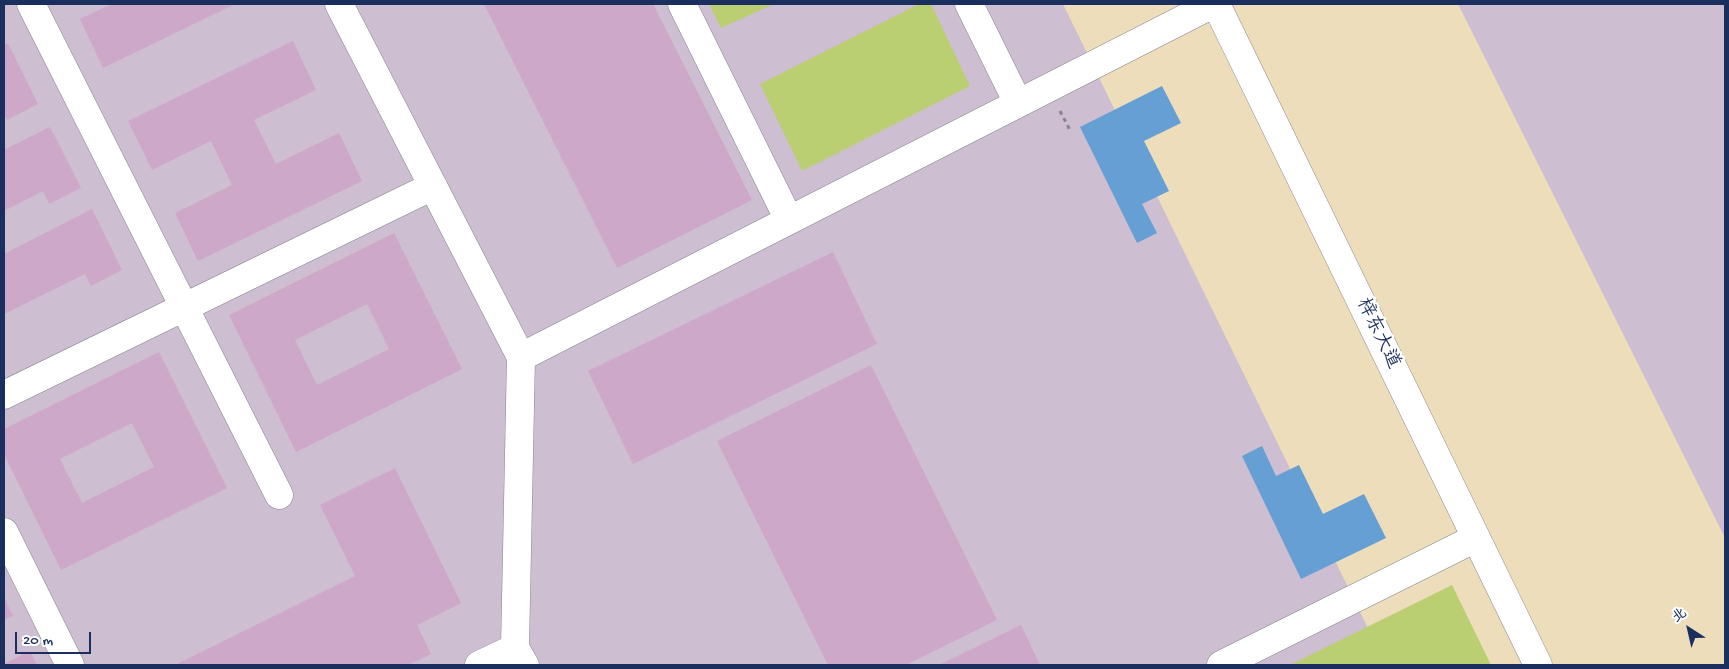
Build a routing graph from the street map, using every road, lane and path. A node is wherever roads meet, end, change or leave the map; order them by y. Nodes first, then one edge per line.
1 (31, 4) edge
2 (339, 4) edge
3 (682, 4) edge
4 (969, 4) edge
5 (1214, 4) edge
6 (1018, 103) junction
7 (433, 186) junction
8 (789, 220) junction
9 (184, 307) junction
10 (521, 357) junction
11 (4, 395) edge
12 (279, 495) dead end
13 (4, 532) edge
14 (1476, 538) junction
15 (520, 656) edge
16 (70, 665) edge
17 (479, 665) edge
18 (1221, 665) edge
19 (1538, 665) edge

1 - 9 main road
2 - 7 main road
3 - 8 main road
4 - 6 main road
5 - 6 main road
5 - 14 main road, 梓东大道
6 - 8 main road
7 - 9 main road
7 - 10 main road
8 - 10 main road
9 - 11 main road
9 - 12 main road
10 - 15 main road
13 - 16 main road
14 - 18 main road
14 - 19 main road, 梓东大道
15 - 17 main road

